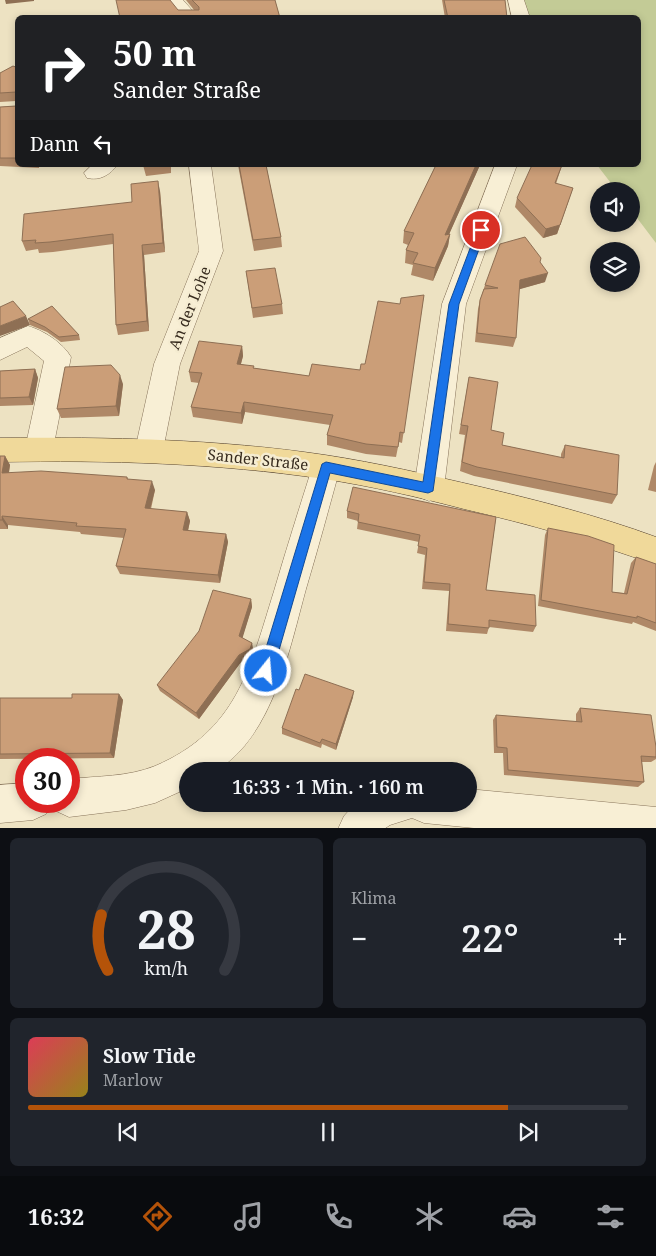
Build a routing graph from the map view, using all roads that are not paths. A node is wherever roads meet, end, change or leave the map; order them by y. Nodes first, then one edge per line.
1 (174, 0) edge
2 (516, 0) edge
3 (188, 15) edge
4 (520, 15) edge
5 (200, 167) edge
6 (505, 167) edge
7 (0, 350) edge
8 (0, 450) edge
9 (39, 450) junction
10 (149, 450) junction
11 (326, 468) junction
12 (428, 488) junction
13 (656, 551) edge
14 (80, 797) edge
15 (15, 803) edge
16 (0, 804) edge
17 (477, 809) edge
18 (376, 812) edge
19 (656, 826) edge
20 (357, 828) edge

1 - 3 street
2 - 4 street
5 - 10 street, An der Lohe
6 - 12 street
7 - 9 street
8 - 9 main road, Sander Straße
9 - 10 main road, Sander Straße
10 - 11 main road, Sander Straße
11 - 12 main road, Sander Straße
11 - 14 street
12 - 13 main road, Sander Straße
15 - 16 street
17 - 19 street
18 - 20 street

